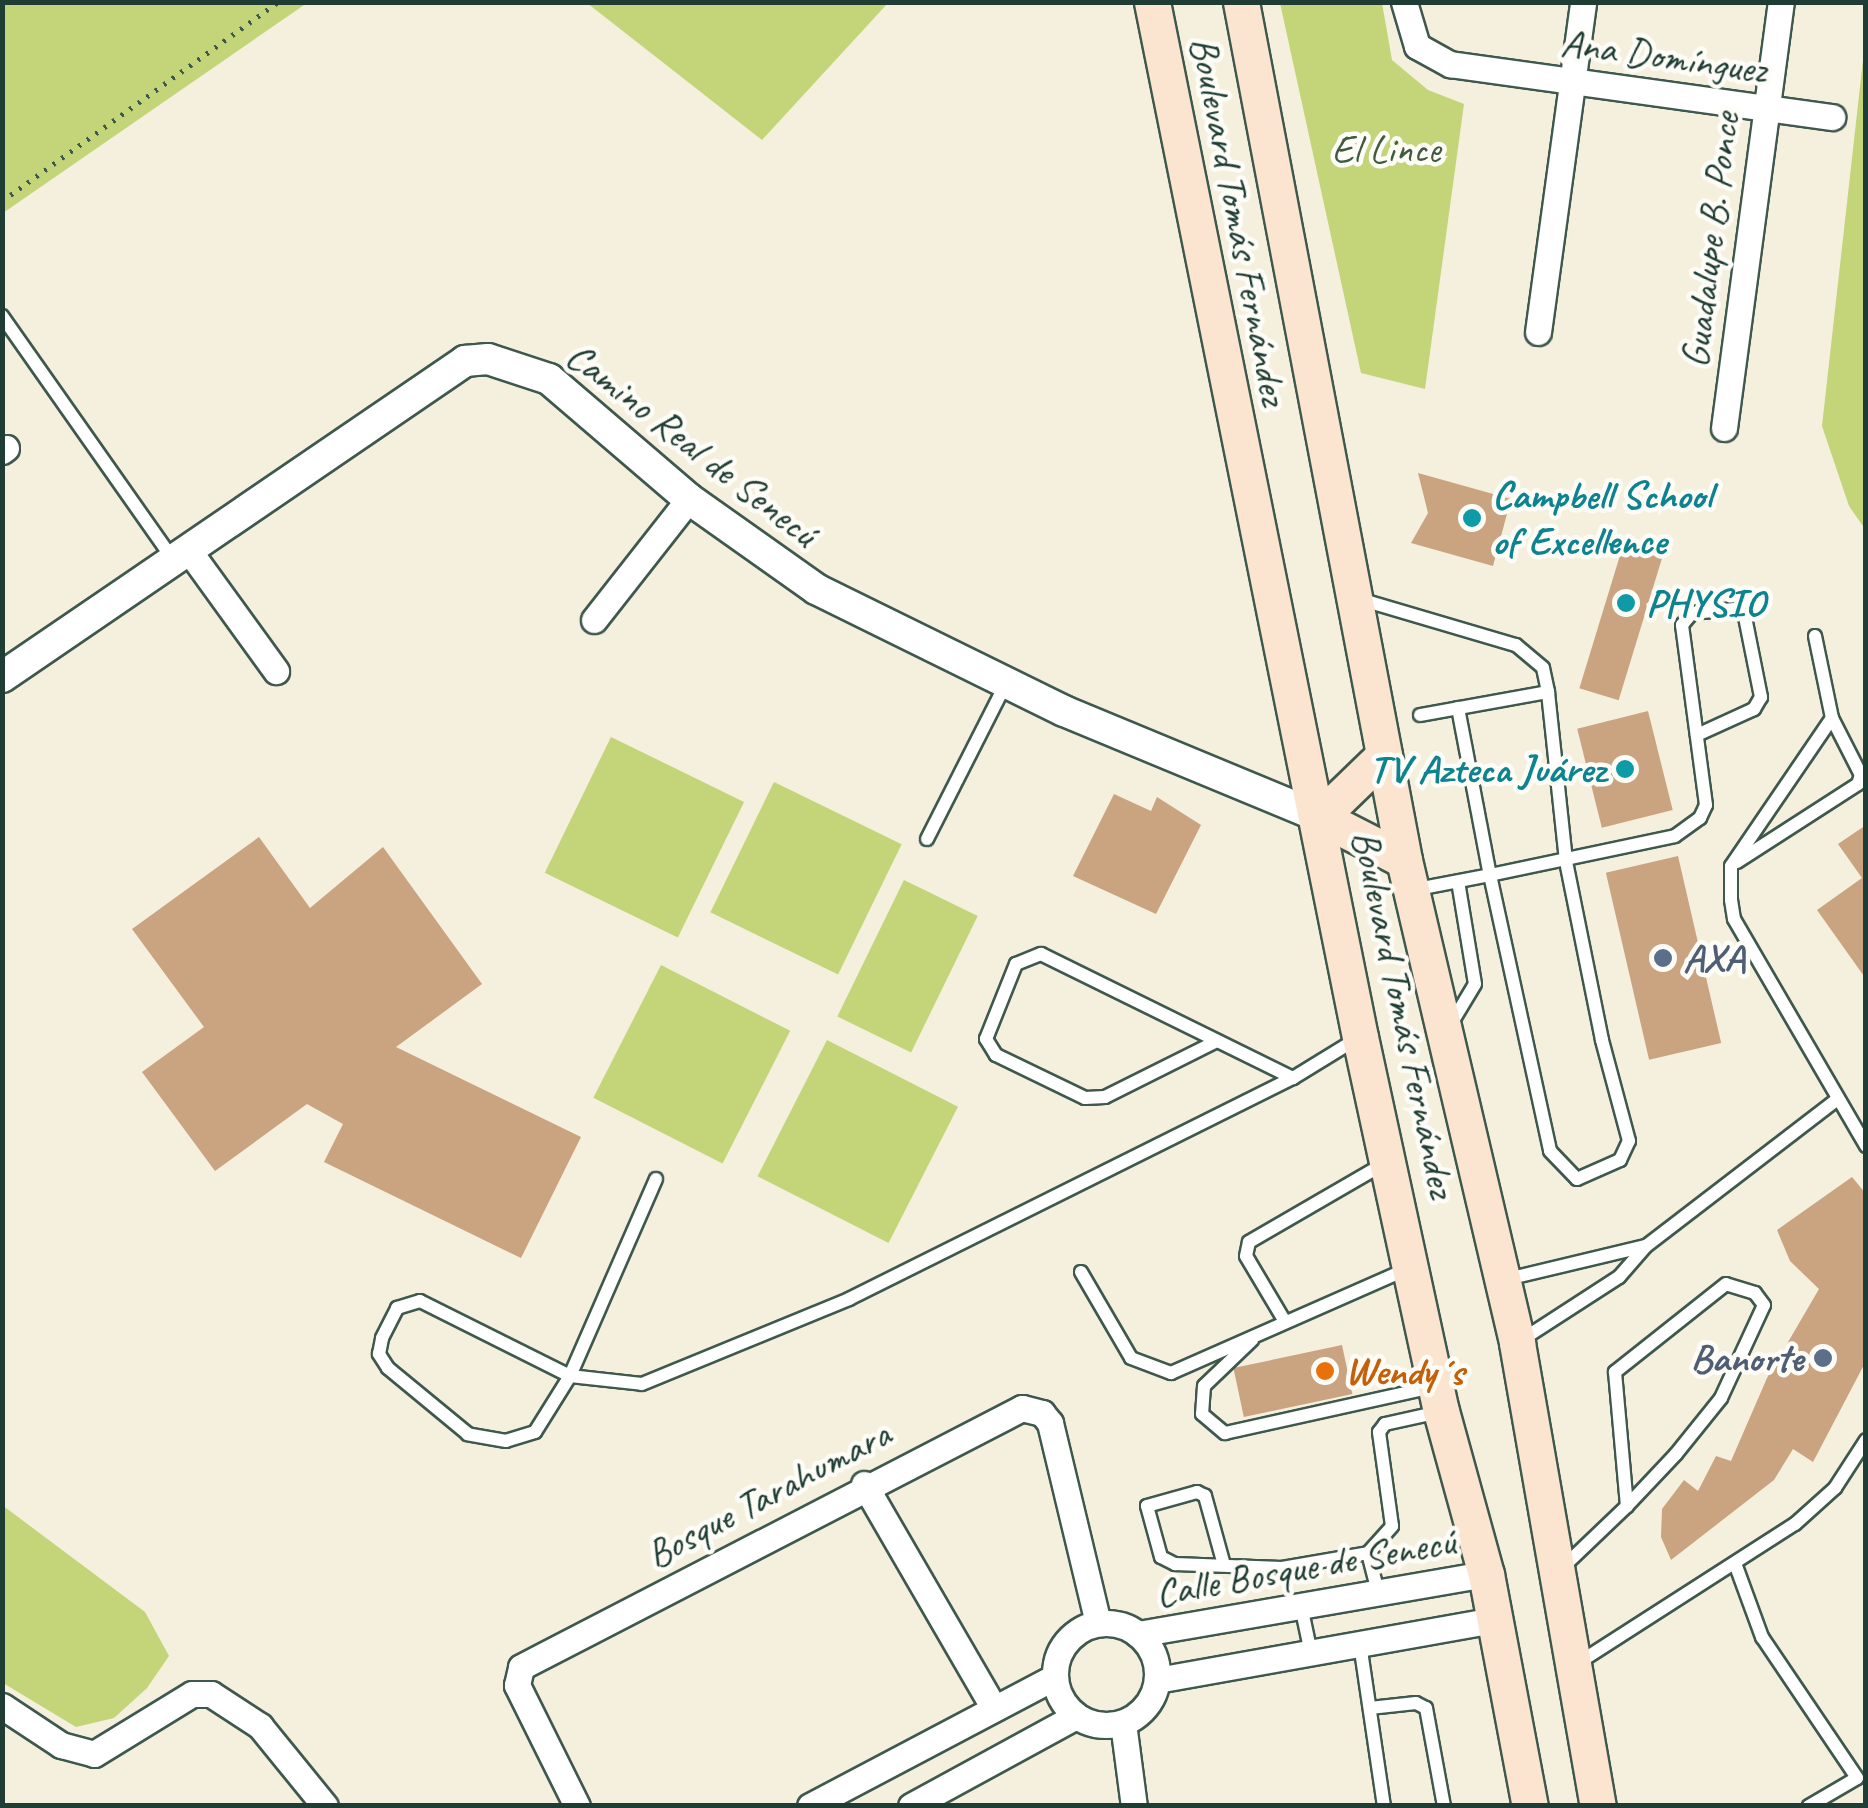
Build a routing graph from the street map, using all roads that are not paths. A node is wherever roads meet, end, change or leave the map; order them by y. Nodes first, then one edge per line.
1 (1152, 2) edge
2 (1241, 2) edge
3 (1404, 2) edge
4 (1583, 2) edge
5 (1781, 2) edge
6 (1575, 80) junction
7 (1765, 108) junction
8 (1832, 117) dead end
9 (2, 316) edge
10 (1538, 332) dead end
11 (1724, 428) dead end
12 (690, 500) junction
13 (180, 554) junction
14 (1352, 597) junction
15 (594, 620) dead end
16 (1815, 636) dead end
17 (276, 671) dead end
18 (2, 678) edge
19 (1006, 682) junction
20 (1548, 692) junction
21 (1458, 708) junction
22 (1420, 715) dead end
23 (1832, 718) junction
24 (1697, 734) junction
25 (1384, 755) junction
26 (1863, 781) edge
27 (1320, 817) junction
28 (928, 839) dead end
29 (1566, 860) junction
30 (1731, 866) junction
31 (1408, 876) junction
32 (1490, 876) junction
33 (1458, 882) junction
34 (1446, 1031) junction
35 (1360, 1037) junction
36 (1217, 1041) junction
37 (1292, 1078) junction
38 (1835, 1101) junction
39 (1866, 1146) edge
40 (1388, 1162) junction
41 (656, 1180) dead end
42 (1646, 1246) junction
43 (1414, 1267) junction
44 (1082, 1272) dead end
45 (1502, 1280) junction
46 (1284, 1320) junction
47 (1265, 1328) junction
48 (1517, 1343) junction
49 (570, 1376) junction
50 (1439, 1399) junction
51 (1866, 1440) edge
52 (864, 1484) junction
53 (1627, 1506) junction
54 (1368, 1553) junction
55 (1224, 1565) junction
56 (1736, 1566) junction
57 (1486, 1574) junction
58 (1554, 1577) junction
59 (1378, 1592) junction
60 (1301, 1606) junction
61 (1494, 1620) junction
62 (1098, 1623) junction
63 (1138, 1634) junction
64 (1360, 1644) junction
65 (1311, 1653) junction
66 (1571, 1667) junction
67 (1055, 1677) junction
68 (1157, 1680) junction
69 (2, 1706) edge
70 (994, 1708) junction
71 (1370, 1708) junction
72 (1076, 1716) junction
73 (1123, 1723) junction
74 (1862, 1781) edge
75 (325, 1806) edge
76 (576, 1806) edge
77 (810, 1806) edge
78 (911, 1806) edge
79 (1134, 1806) edge
80 (1384, 1806) edge
81 (1444, 1806) edge
82 (1530, 1806) edge
83 (1598, 1806) edge
84 (1809, 1806) edge

1 - 27 main road, Boulevard Tomás Fernández
2 - 14 main road, Boulevard Tomás Fernández
3 - 6 street, Ana Domínguez
4 - 6 street
5 - 7 street, Guadalupe B. Ponce
6 - 7 street, Ana Domínguez
6 - 10 street
7 - 8 street, Ana Domínguez
7 - 11 street, Guadalupe B. Ponce
9 - 13 lane
12 - 13 street, Camino Real de Senecú
12 - 15 street
12 - 19 street, Camino Real de Senecú
13 - 17 street
13 - 18 street, Camino Real de Senecú
14 - 20 lane
14 - 25 main road, Boulevard Tomás Fernández
16 - 23 lane
19 - 27 street, Camino Real de Senecú
19 - 28 lane
20 - 21 lane
20 - 29 lane
21 - 22 lane
21 - 32 lane
23 - 26 lane
23 - 30 lane
24 - 24 lane
24 - 29 lane
25 - 27 main road
25 - 31 main road, Boulevard Tomás Fernández
26 - 30 lane
27 - 31 main road
27 - 35 main road, Boulevard Tomás Fernández
29 - 32 lane
29 - 32 lane
30 - 38 lane
31 - 33 lane
31 - 34 main road, Boulevard Tomás Fernández
32 - 33 lane
33 - 34 lane
34 - 45 main road, Boulevard Tomás Fernández
35 - 37 lane
35 - 40 main road, Boulevard Tomás Fernández
36 - 36 lane
36 - 37 lane
37 - 49 lane
38 - 39 lane
38 - 42 lane
40 - 43 main road, Boulevard Tomás Fernández
40 - 46 lane
41 - 49 lane
42 - 45 lane
42 - 48 lane
43 - 46 lane
43 - 50 main road, Boulevard Tomás Fernández
44 - 47 lane
45 - 48 main road, Boulevard Tomás Fernández
46 - 47 lane
47 - 50 lane
48 - 58 main road, Boulevard Tomás Fernández
49 - 49 lane
50 - 54 lane
50 - 57 main road, Boulevard Tomás Fernández
51 - 56 lane
52 - 62 street, Bosque Tarahumara
52 - 70 street
52 - 76 street, Bosque Tarahumara
53 - 53 lane
53 - 58 lane
54 - 55 lane
54 - 59 lane
55 - 55 lane
56 - 66 lane
56 - 74 lane
57 - 59 street, Calle Bosque de Senecú
57 - 61 main road, Boulevard Tomás Fernández
58 - 66 main road, Boulevard Tomás Fernández
59 - 60 street, Calle Bosque de Senecú
60 - 63 street, Calle Bosque de Senecú
60 - 65 lane
61 - 64 street
61 - 82 main road, Boulevard Tomás Fernández
62 - 63 street
62 - 67 street
63 - 68 street
64 - 65 street
64 - 71 lane
65 - 68 street
66 - 83 main road, Boulevard Tomás Fernández
67 - 70 street
67 - 72 street
68 - 73 street
69 - 75 street
70 - 77 street
71 - 80 lane
71 - 81 lane
72 - 73 street
72 - 78 street
73 - 79 street
74 - 84 lane

